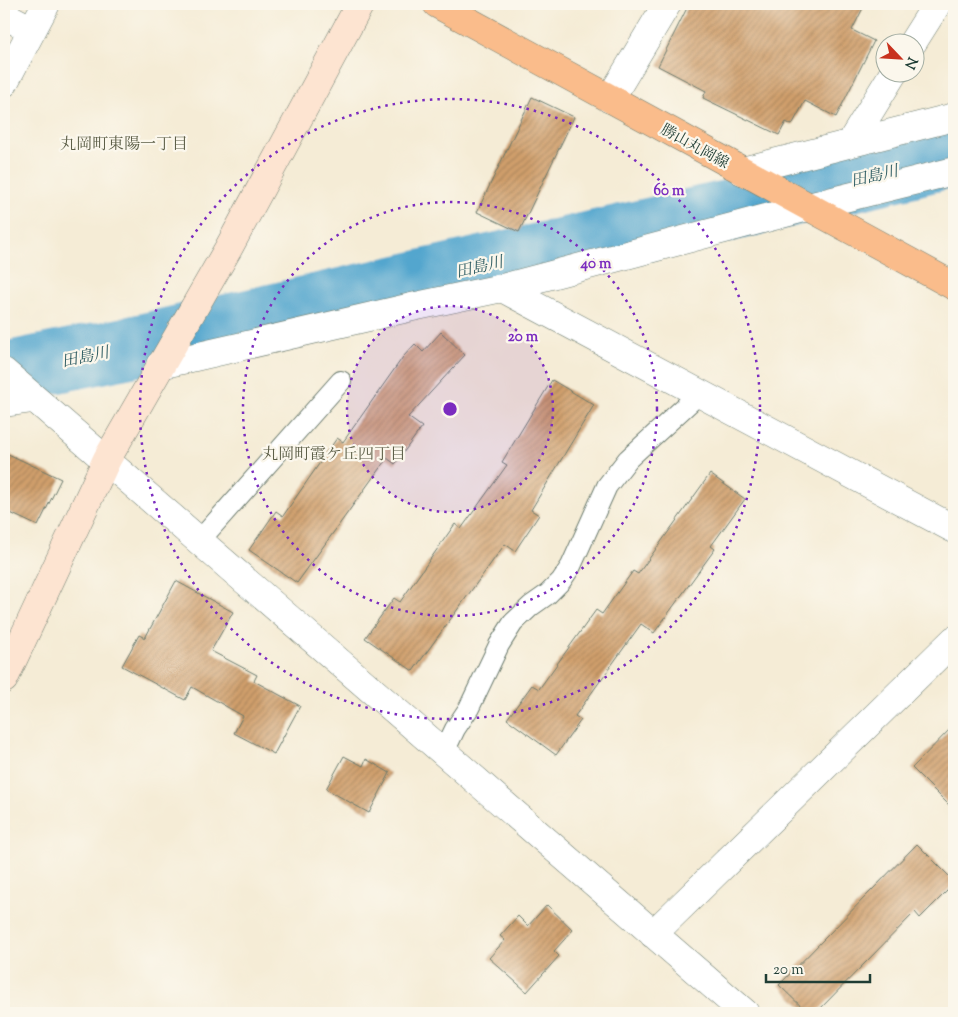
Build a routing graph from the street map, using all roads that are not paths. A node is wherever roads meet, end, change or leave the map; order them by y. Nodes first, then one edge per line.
1 (46, 4) edge
2 (360, 4) edge
3 (437, 4) edge
4 (667, 4) edge
5 (937, 4) edge
6 (4, 15) edge
7 (32, 30) junction
8 (919, 32) edge
9 (888, 82) edge
10 (4, 83) edge
11 (610, 99) junction
12 (954, 117) edge
13 (851, 142) junction
14 (742, 171) junction
15 (954, 171) edge
16 (808, 207) junction
17 (954, 286) edge
18 (502, 288) junction
19 (160, 365) junction
20 (4, 372) edge
21 (341, 381) dead end
22 (700, 393) junction
23 (33, 399) junction
24 (4, 403) edge
25 (106, 459) junction
26 (954, 529) edge
27 (200, 540) junction
28 (954, 640) edge
29 (4, 679) edge
30 (444, 752) junction
31 (653, 934) junction
32 (745, 1013) edge

1 - 7 street
2 - 19 street
3 - 11 main road, 勝山丸岡線
4 - 11 street
5 - 8 street
6 - 7 street
7 - 10 street
9 - 13 street
11 - 14 main road, 勝山丸岡線
12 - 13 street
13 - 14 street
14 - 16 main road, 勝山丸岡線
15 - 16 street
16 - 17 main road, 勝山丸岡線
16 - 18 street
18 - 19 street
18 - 22 street
19 - 25 street
20 - 23 street
21 - 27 lane
22 - 26 street
22 - 30 lane
23 - 24 street
23 - 25 street
25 - 27 street
25 - 29 street
27 - 30 street
28 - 31 street
30 - 31 street
31 - 32 street

